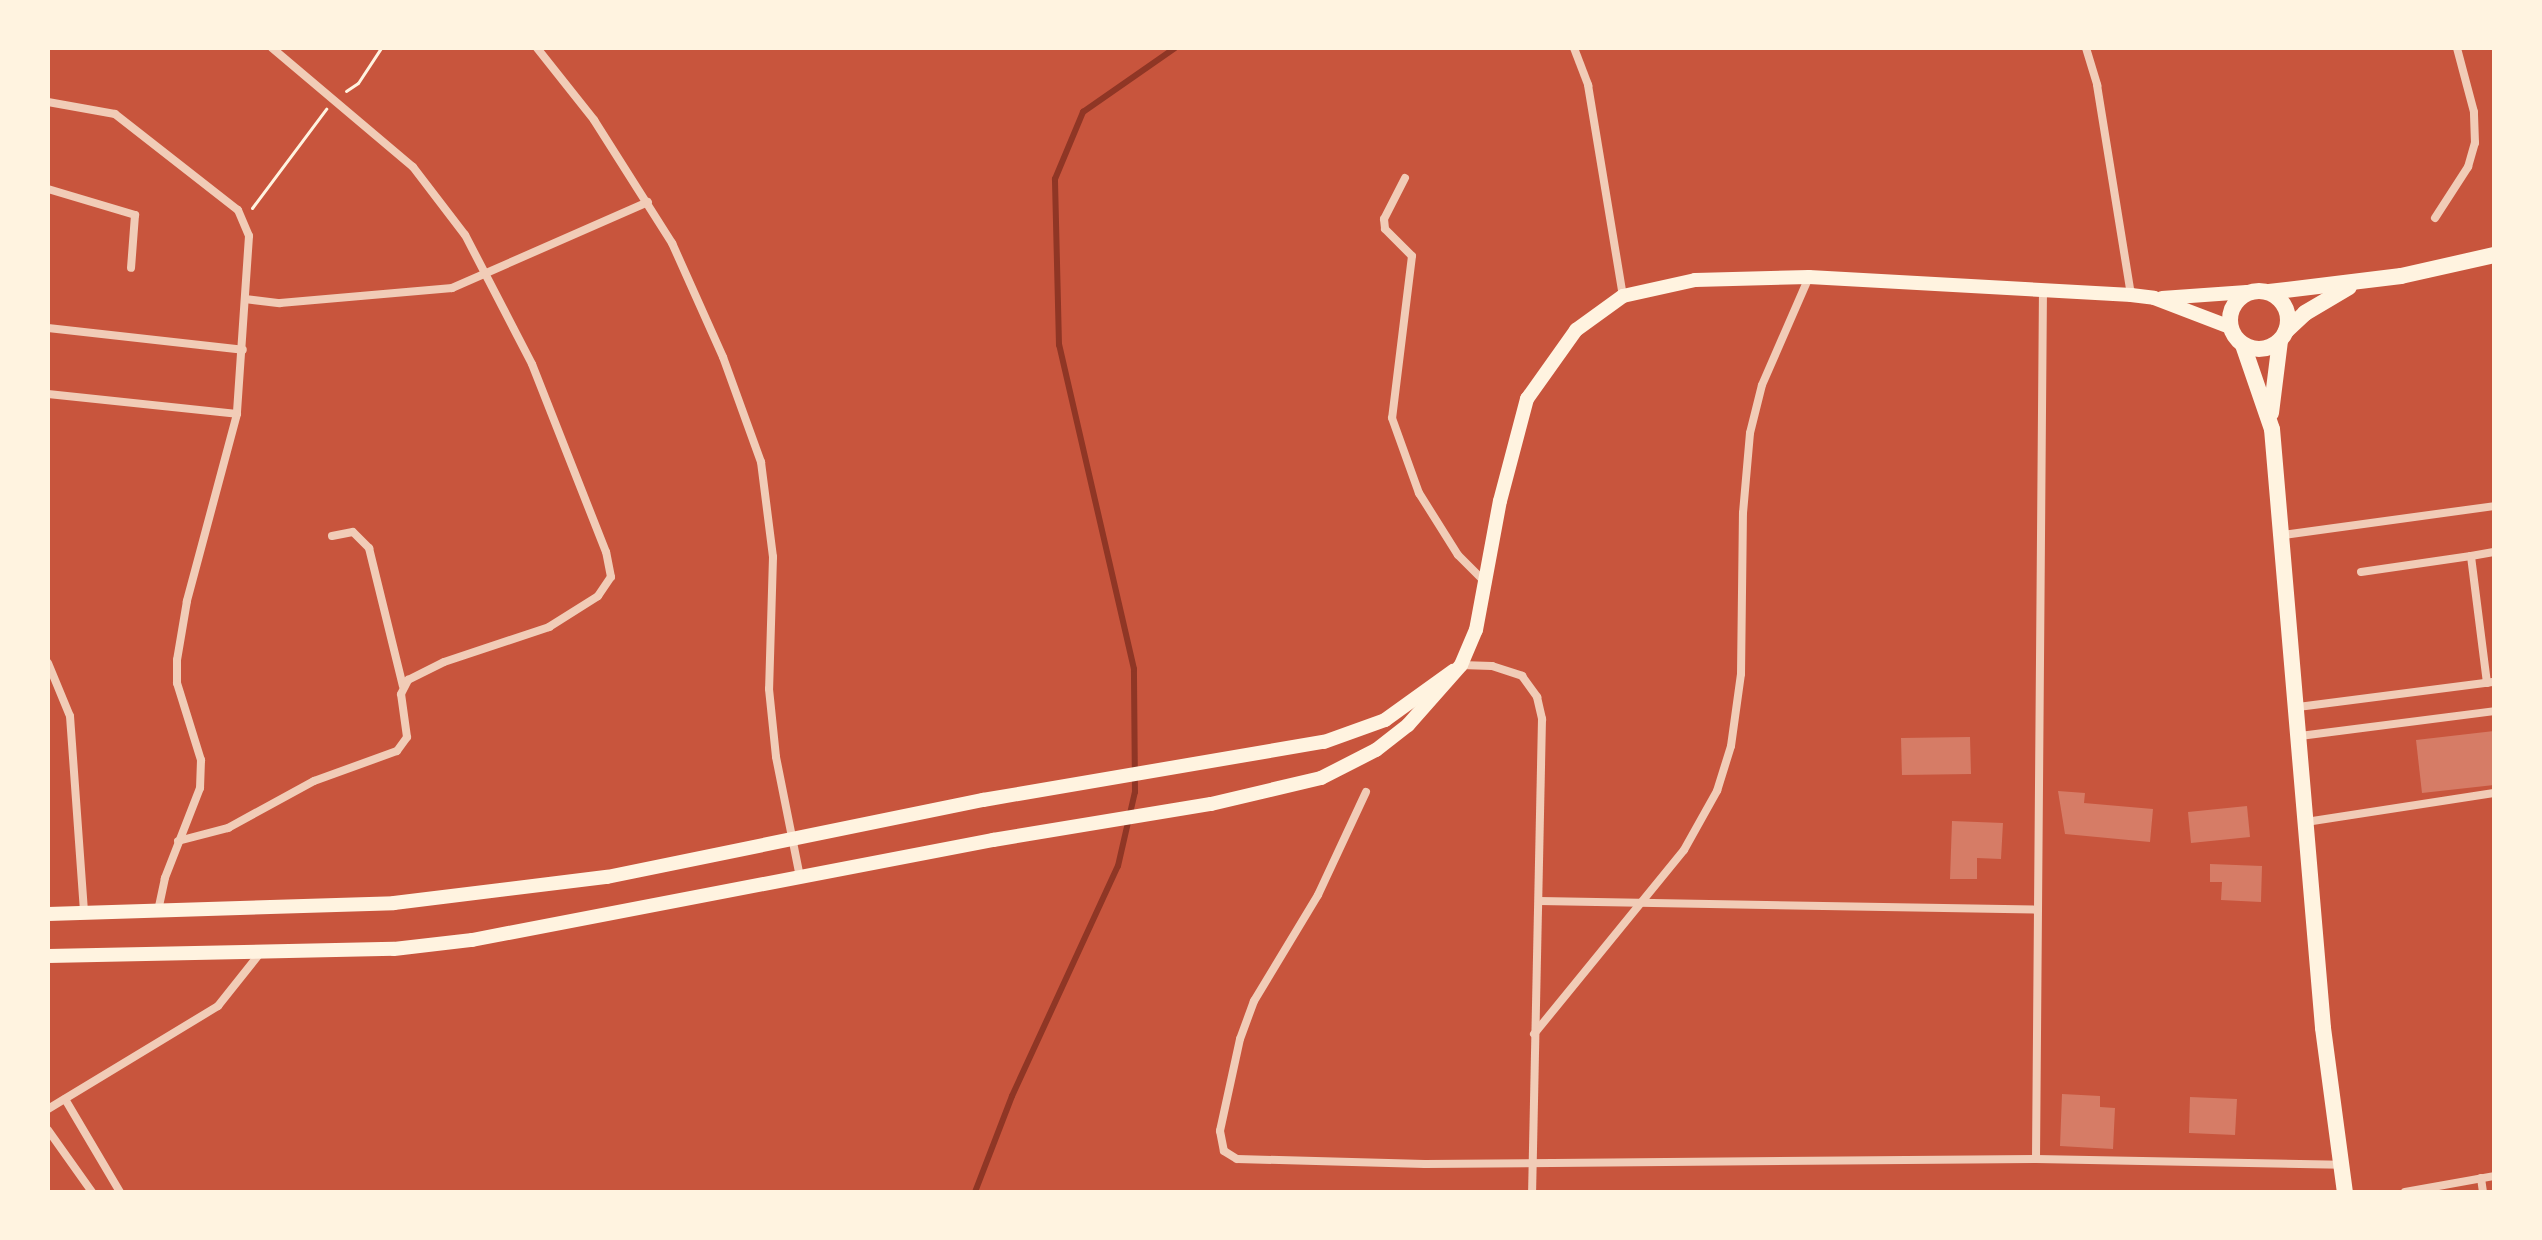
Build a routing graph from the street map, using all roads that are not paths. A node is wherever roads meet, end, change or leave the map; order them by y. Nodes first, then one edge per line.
1 (272, 48) edge
2 (537, 48) edge
3 (1574, 48) edge
4 (2086, 48) edge
5 (2457, 48) edge
6 (48, 102) edge
7 (1405, 178) dead end
8 (48, 189) edge
9 (648, 202) junction
10 (2435, 218) dead end
11 (2494, 255) edge
12 (131, 268) dead end
13 (487, 273) junction
14 (1809, 277) junction
15 (2369, 279) junction
16 (2043, 291) junction
17 (2247, 292) junction
18 (2269, 292) junction
19 (2131, 295) junction
20 (1623, 296) junction
21 (2154, 298) junction
22 (245, 299) junction
23 (2230, 327) junction
24 (48, 328) edge
25 (2283, 336) junction
26 (2243, 345) junction
27 (243, 350) junction
28 (48, 394) edge
29 (237, 414) junction
30 (2270, 419) junction
31 (2494, 506) edge
32 (2283, 535) junction
33 (332, 536) dead end
34 (2494, 552) edge
35 (2471, 556) junction
36 (2361, 572) dead end
37 (1487, 584) junction
38 (48, 663) edge
39 (1461, 665) junction
40 (2490, 683) edge
41 (403, 686) junction
42 (2298, 707) junction
43 (2494, 711) edge
44 (2300, 736) junction
45 (1366, 792) dead end
46 (2494, 793) edge
47 (2306, 822) junction
48 (792, 839) junction
49 (178, 841) junction
50 (800, 877) junction
51 (1540, 901) junction
52 (1643, 902) junction
53 (2038, 910) junction
54 (158, 912) junction
55 (84, 913) junction
56 (48, 914) edge
57 (261, 952) junction
58 (48, 956) edge
59 (1534, 1034) junction
60 (65, 1099) junction
61 (48, 1109) edge
62 (48, 1130) edge
63 (2036, 1159) junction
64 (1531, 1164) junction
65 (2342, 1165) junction
66 (2494, 1176) edge
67 (2481, 1178) junction
68 (92, 1192) edge
69 (120, 1192) edge
70 (1532, 1192) edge
71 (2345, 1192) edge
72 (2405, 1192) edge
73 (2483, 1192) edge

1 - 13 street
2 - 9 street
3 - 20 street
4 - 19 street
5 - 10 street
6 - 22 street
7 - 37 street
8 - 12 street
9 - 13 street
9 - 48 street
11 - 15 main road
13 - 22 street
13 - 41 street
14 - 16 main road
14 - 20 main road
14 - 52 street
15 - 18 main road
15 - 25 main road
16 - 19 main road
16 - 53 street
17 - 18 main road
17 - 21 main road
17 - 23 main road
18 - 25 main road
19 - 21 main road
20 - 37 main road
21 - 23 main road
22 - 27 street
23 - 26 main road
24 - 27 street
25 - 26 main road
25 - 30 main road
26 - 30 main road
27 - 29 street
28 - 29 street
29 - 49 street
30 - 32 main road
31 - 32 street
32 - 42 main road
33 - 41 street
34 - 35 street
35 - 36 street
35 - 40 street
37 - 39 main road
38 - 55 street
39 - 48 main road
39 - 50 main road
39 - 51 street
40 - 42 street
41 - 49 street
42 - 44 main road
43 - 44 street
44 - 47 main road
45 - 64 street
46 - 47 street
47 - 65 main road
48 - 50 street
48 - 54 main road
49 - 54 street
50 - 57 main road
51 - 52 street
51 - 59 street
52 - 53 street
52 - 59 street
53 - 63 street
54 - 55 main road
55 - 56 main road
57 - 58 main road
57 - 60 street
59 - 64 street
60 - 61 street
60 - 69 street
62 - 68 street
63 - 64 street
63 - 65 street
64 - 70 street
65 - 71 main road
66 - 67 street
67 - 72 street
67 - 73 street

